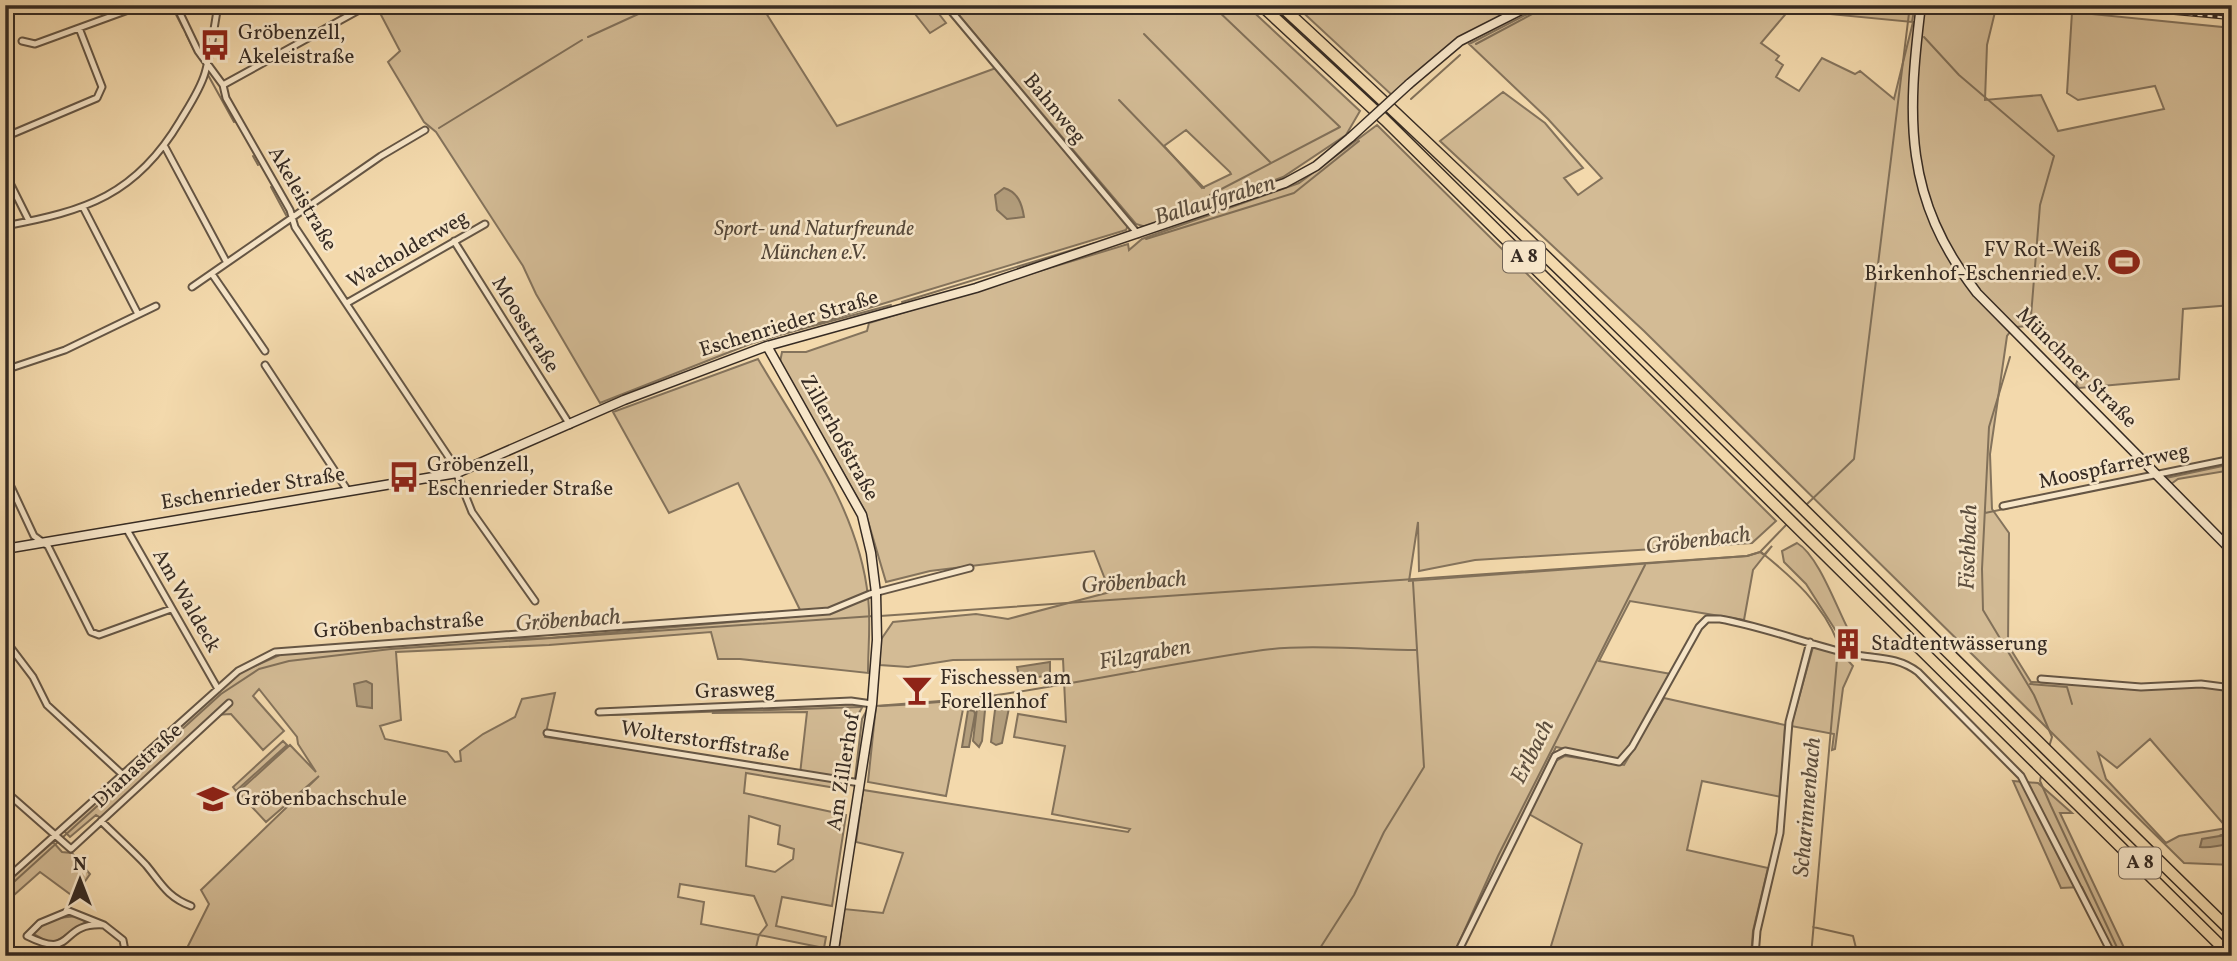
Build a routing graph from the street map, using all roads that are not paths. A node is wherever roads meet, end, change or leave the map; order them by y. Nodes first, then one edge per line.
1 (142, 5) edge
2 (176, 5) edge
3 (218, 5) edge
4 (368, 5) edge
5 (946, 5) edge
6 (1261, 5) edge
7 (1280, 5) edge
8 (1531, 5) edge
9 (1921, 5) edge
10 (79, 28) junction
11 (22, 41) dead end
12 (207, 62) junction
13 (223, 85) junction
14 (425, 130) dead end
15 (5, 137) edge
16 (165, 147) junction
17 (5, 173) edge
18 (83, 207) junction
19 (293, 219) junction
20 (29, 221) junction
21 (485, 224) dead end
22 (5, 226) edge
23 (1138, 234) junction
24 (454, 241) junction
25 (226, 261) junction
26 (212, 274) junction
27 (192, 287) dead end
28 (347, 303) junction
29 (156, 306) dead end
30 (138, 314) junction
31 (767, 346) junction
32 (265, 351) dead end
33 (265, 365) dead end
34 (5, 370) edge
35 (569, 425) junction
36 (2232, 459) edge
37 (457, 473) junction
38 (5, 474) edge
39 (2156, 475) junction
40 (348, 491) junction
41 (2003, 506) dead end
42 (126, 528) junction
43 (39, 541) junction
44 (5, 549) edge
45 (2232, 551) edge
46 (970, 568) dead end
47 (876, 593) junction
48 (536, 601) dead end
49 (171, 609) junction
50 (5, 640) edge
51 (1810, 642) junction
52 (2041, 679) dead end
53 (2232, 688) edge
54 (218, 690) junction
55 (229, 703) dead end
56 (872, 704) junction
57 (599, 712) dead end
58 (547, 733) dead end
59 (123, 775) junction
60 (860, 783) junction
61 (5, 791) edge
62 (101, 821) junction
63 (61, 840) junction
64 (5, 880) edge
65 (191, 906) dead end
66 (104, 925) junction
67 (2232, 932) edge
68 (126, 956) edge
69 (833, 956) edge
70 (1456, 956) edge
71 (1755, 956) edge
72 (2113, 956) edge
73 (2231, 956) edge

1 - 10 street
2 - 12 street, Akeleistraße
3 - 12 street
4 - 13 street
5 - 23 street, Bahnweg
6 - 73 highway, A 8
7 - 67 highway, A 8
8 - 23 street, Eschenrieder Straße, bridge
9 - 39 street, Münchner Straße
10 - 11 street
10 - 15 street
12 - 13 street, Akeleistraße
12 - 16 street
13 - 19 street, Akeleistraße
14 - 19 street
16 - 18 street
16 - 25 street
17 - 20 street
18 - 20 street
18 - 30 street
19 - 25 street
19 - 28 street, Akeleistraße
20 - 22 street
21 - 24 street, Wacholderweg
23 - 31 street, Eschenrieder Straße
24 - 28 street, Wacholderweg
24 - 35 street, Moosstraße
25 - 26 street
26 - 27 street
26 - 32 street
28 - 37 street, Akeleistraße
29 - 30 street
30 - 34 street
31 - 35 street, Eschenrieder Straße
31 - 47 street, Zillerhofstraße
33 - 40 street
35 - 37 street, Eschenrieder Straße
36 - 39 street, Moospfarrerweg
37 - 40 street, Eschenrieder Straße
37 - 48 street, Akeleistraße
38 - 43 street
39 - 41 street, Moospfarrerweg
39 - 45 street
40 - 42 street, Eschenrieder Straße
42 - 43 street, Eschenrieder Straße
42 - 49 street, Am Waldeck
43 - 44 street, Eschenrieder Straße
43 - 49 street
46 - 47 street, Gröbenbachstraße
47 - 54 street, Gröbenbachstraße
47 - 56 street, Am Zillerhof
49 - 54 street, Am Waldeck
50 - 59 street
51 - 70 street
51 - 71 street
51 - 72 street
52 - 53 street
54 - 59 street, Gröbenbachstraße
55 - 62 street, Dianastraße
56 - 57 street, Grasweg
56 - 60 street, Am Zillerhof
58 - 60 street, Wolterstorffstraße
59 - 63 street, Gröbenbachstraße
60 - 69 street, Am Zillerhof
61 - 63 street
62 - 63 street, Dianastraße
62 - 65 street
63 - 64 street, Gröbenbachstraße
66 - 66 street
66 - 68 street

